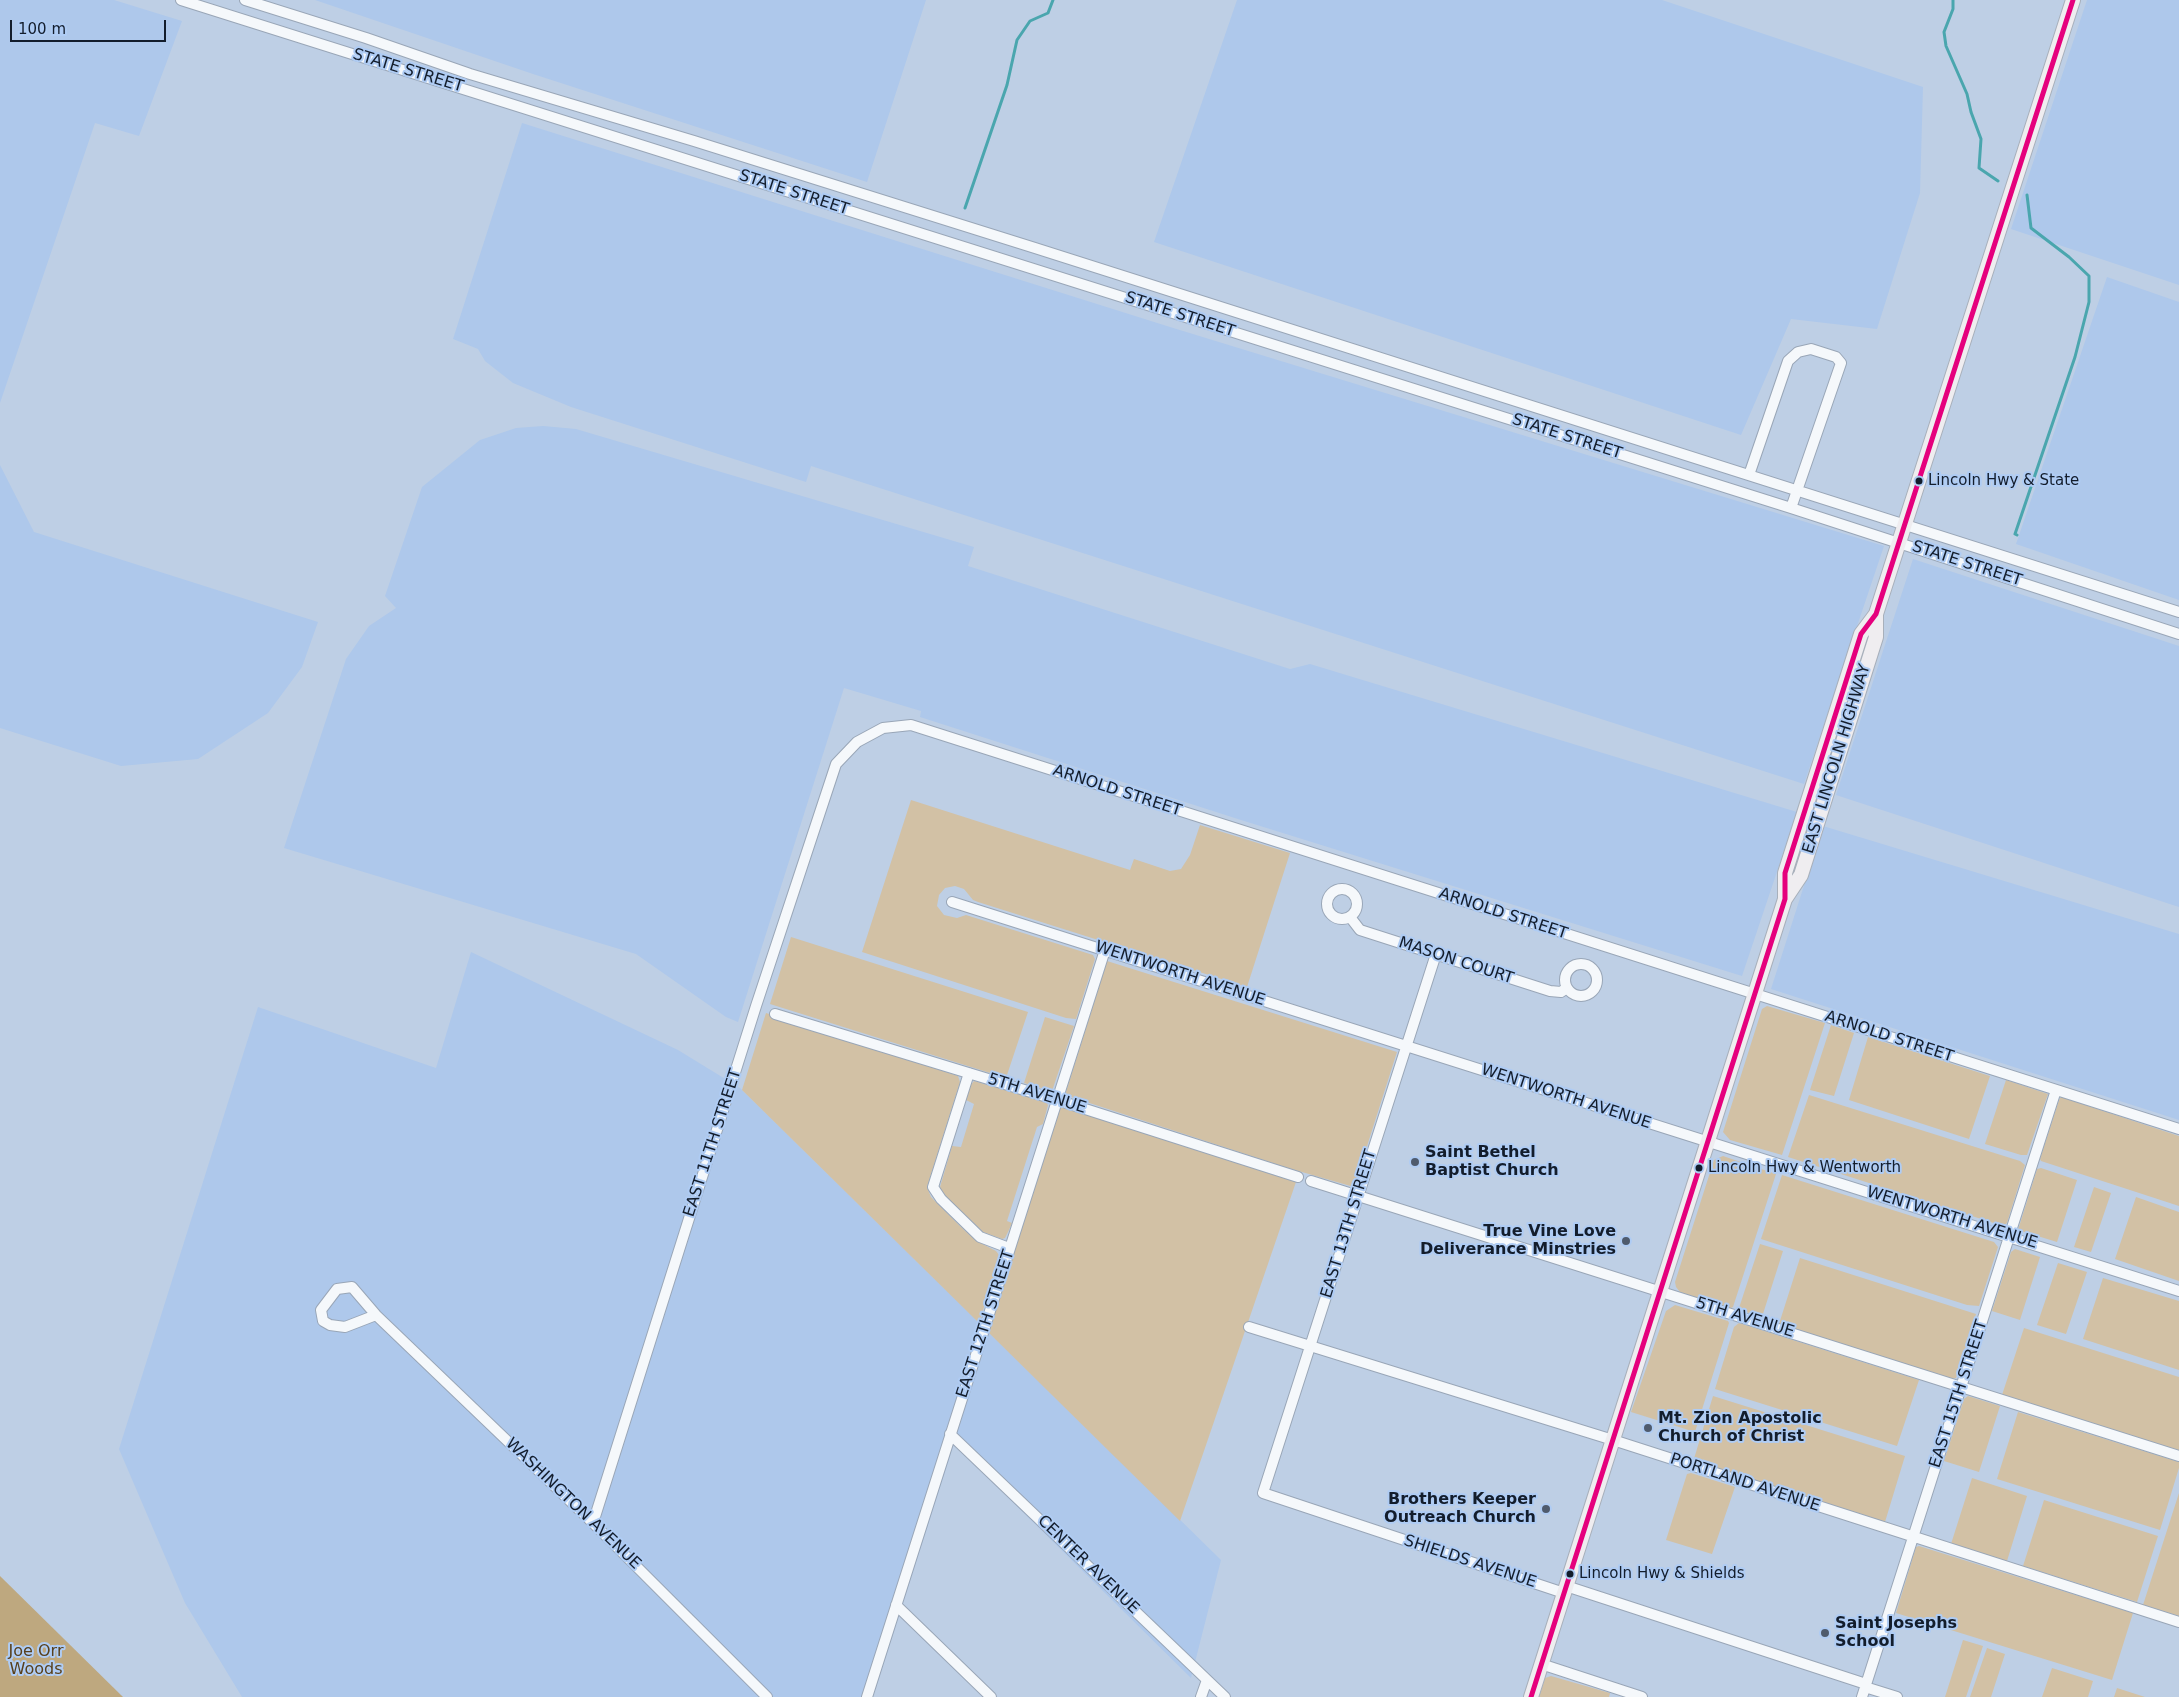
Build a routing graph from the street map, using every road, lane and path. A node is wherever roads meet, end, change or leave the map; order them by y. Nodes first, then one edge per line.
1 (181, 0) edge
2 (245, 0) edge
3 (2073, 0) edge
4 (1749, 475) junction
5 (1797, 490) junction
6 (1790, 508) junction
7 (1905, 525) junction
8 (1899, 543) junction
9 (2179, 612) edge
10 (2179, 634) edge
11 (836, 764) joint
12 (952, 902) dead end
13 (1350, 917) dead end
14 (1105, 950) junction
15 (1436, 954) junction
16 (1567, 988) dead end
17 (1755, 994) junction
18 (775, 1014) dead end
19 (1406, 1046) junction
20 (969, 1073) junction
21 (2056, 1090) junction
22 (1057, 1100) junction
23 (2179, 1130) edge
24 (1708, 1142) junction
25 (1298, 1177) dead end
26 (1311, 1181) dead end
27 (1358, 1196) junction
28 (2009, 1236) junction
29 (1009, 1248) junction
30 (1660, 1291) junction
31 (2179, 1291) edge
32 (376, 1315) junction
33 (1249, 1327) dead end
34 (1311, 1346) junction
35 (1961, 1386) junction
36 (950, 1434) junction
37 (1613, 1440) junction
38 (2179, 1456) edge
39 (1263, 1493) joint
40 (594, 1522) junction
41 (1913, 1537) junction
42 (1565, 1590) junction
43 (896, 1605) junction
44 (2179, 1622) edge
45 (1541, 1664) junction
46 (1207, 1680) junction
47 (1864, 1689) edge
48 (767, 1697) edge
49 (867, 1697) edge
50 (991, 1697) edge
51 (1202, 1697) edge
52 (1225, 1697) edge
53 (1531, 1697) edge
54 (1642, 1697) edge
55 (1897, 1697) edge

1 - 6 street, STATE STREET
2 - 4 street, STATE STREET
3 - 7 main road, EAST LINCOLN HIGHWAY
4 - 5 street, STATE STREET
4 - 5 street
5 - 6 street
5 - 7 street, STATE STREET
6 - 8 street, STATE STREET
7 - 8 main road, EAST LINCOLN HIGHWAY
7 - 9 street, STATE STREET
8 - 10 street, STATE STREET
8 - 17 main road, EAST LINCOLN HIGHWAY
11 - 17 street, ARNOLD STREET
11 - 40 street, EAST 11TH STREET
12 - 14 street, WENTWORTH AVENUE
13 - 15 street, MASON COURT
14 - 19 street, WENTWORTH AVENUE
14 - 22 street, EAST 12TH STREET
15 - 16 street, MASON COURT
15 - 19 street, EAST 13TH STREET
17 - 21 street, ARNOLD STREET
17 - 24 main road, EAST LINCOLN HIGHWAY
18 - 20 street, 5TH AVENUE
19 - 24 street, WENTWORTH AVENUE
19 - 27 street, EAST 13TH STREET
20 - 22 street, 5TH AVENUE
20 - 29 street
21 - 23 street, ARNOLD STREET
21 - 28 street, EAST 15TH STREET
22 - 25 street, 5TH AVENUE
22 - 29 street, EAST 12TH STREET
24 - 28 street, WENTWORTH AVENUE
24 - 30 main road, EAST LINCOLN HIGHWAY
26 - 27 street, 5TH AVENUE
27 - 30 street, 5TH AVENUE
27 - 34 street, EAST 13TH STREET
28 - 31 street, WENTWORTH AVENUE
28 - 35 street, EAST 15TH STREET
29 - 36 street, EAST 12TH STREET
30 - 35 street, 5TH AVENUE
30 - 37 main road, EAST LINCOLN HIGHWAY
32 - 32 street, WASHINGTON AVENUE
32 - 40 street, WASHINGTON AVENUE
33 - 34 street, PORTLAND AVENUE
34 - 37 street, PORTLAND AVENUE
34 - 39 street, EAST 13TH STREET
35 - 38 street, 5TH AVENUE
35 - 41 street, EAST 15TH STREET
36 - 43 street, EAST 12TH STREET
36 - 46 street, CENTER AVENUE
37 - 41 street, PORTLAND AVENUE
37 - 42 main road, EAST LINCOLN HIGHWAY
39 - 42 street, SHIELDS AVENUE
40 - 48 street, WASHINGTON AVENUE
41 - 44 street, PORTLAND AVENUE
41 - 47 street, EAST 15TH STREET
42 - 45 main road, EAST LINCOLN HIGHWAY
42 - 47 street, SHIELDS AVENUE
43 - 49 street, EAST 12TH STREET
43 - 50 street
45 - 53 main road, EAST LINCOLN HIGHWAY
45 - 54 street
46 - 51 street
46 - 52 street, CENTER AVENUE
47 - 55 street, SHIELDS AVENUE

